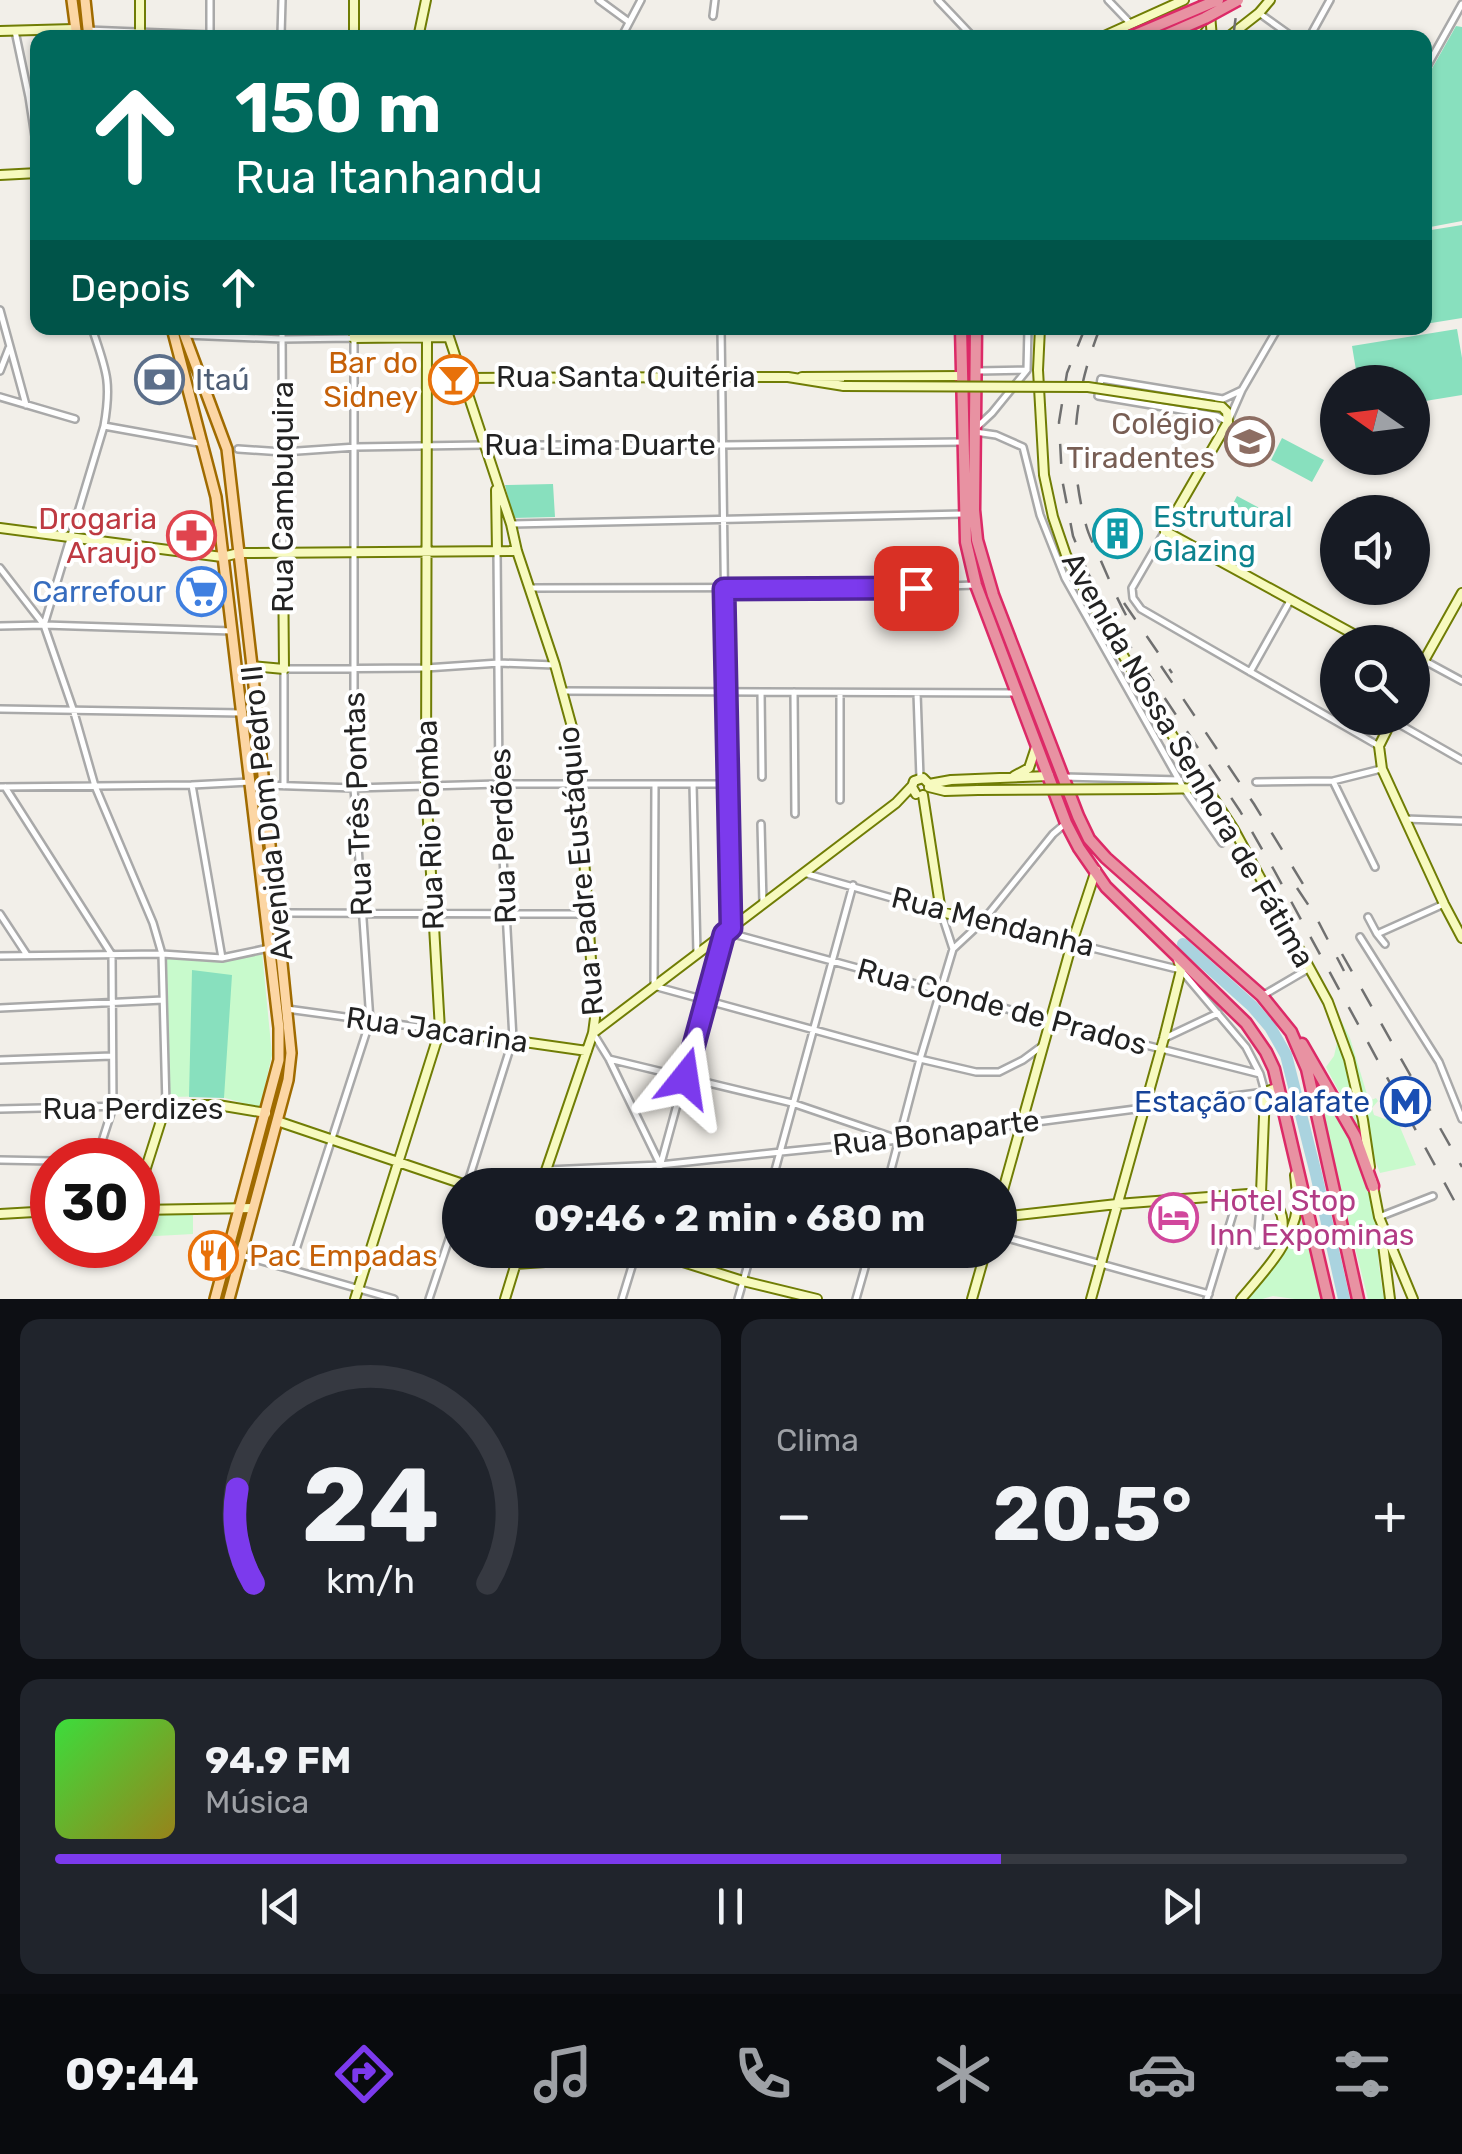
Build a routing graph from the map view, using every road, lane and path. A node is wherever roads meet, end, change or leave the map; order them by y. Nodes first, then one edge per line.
1 (72, 0) edge
2 (85, 0) edge
3 (140, 0) edge
4 (210, 0) edge
5 (282, 0) edge
6 (354, 0) edge
7 (426, 0) edge
8 (599, 0) edge
9 (641, 0) edge
10 (715, 0) edge
11 (938, 0) edge
12 (1108, 0) edge
13 (1238, 0) edge
14 (1270, 0) edge
15 (1330, 0) edge
16 (1177, 1) edge
17 (1209, 3) edge
18 (1462, 4) edge
19 (1259, 13) junction
20 (713, 16) dead end
21 (629, 22) junction
22 (1130, 24) junction
23 (15, 30) junction
24 (76, 30) edge
25 (88, 30) edge
26 (140, 30) edge
27 (210, 30) edge
28 (282, 30) edge
29 (354, 30) edge
30 (419, 30) edge
31 (625, 30) edge
32 (966, 30) edge
33 (1117, 30) edge
34 (1147, 30) edge
35 (1177, 30) edge
36 (1195, 30) edge
37 (1210, 30) edge
38 (1237, 30) edge
39 (1283, 30) edge
40 (1313, 30) edge
41 (0, 31) edge
42 (30, 31) edge
43 (1432, 58) edge
44 (30, 103) edge
45 (30, 173) edge
46 (0, 175) edge
47 (0, 310) edge
48 (94, 335) edge
49 (174, 335) edge
50 (185, 335) edge
51 (246, 335) edge
52 (282, 335) edge
53 (330, 335) edge
54 (354, 335) edge
55 (390, 335) edge
56 (435, 335) edge
57 (449, 335) edge
58 (722, 335) edge
59 (961, 335) edge
60 (976, 335) edge
61 (1028, 335) edge
62 (1040, 335) edge
63 (1274, 335) edge
64 (426, 337) junction
65 (282, 339) junction
66 (10, 345) junction
67 (1027, 370) junction
68 (1038, 370) junction
69 (0, 371) edge
70 (975, 372) junction
71 (963, 376) junction
72 (788, 377) junction
73 (463, 378) junction
74 (722, 378) junction
75 (1242, 390) junction
76 (0, 398) edge
77 (26, 405) junction
78 (1218, 406) junction
79 (75, 419) dead end
80 (1228, 422) junction
81 (104, 426) junction
82 (975, 431) junction
83 (962, 442) junction
84 (204, 444) junction
85 (484, 445) junction
86 (723, 445) junction
87 (426, 446) junction
88 (356, 447) junction
89 (238, 450) dead end
90 (283, 452) junction
91 (496, 480) junction
92 (964, 514) junction
93 (723, 521) junction
94 (511, 524) junction
95 (0, 528) edge
96 (1165, 531) junction
97 (71, 537) junction
98 (496, 551) junction
99 (517, 551) junction
100 (426, 552) junction
101 (239, 553) junction
102 (283, 553) junction
103 (353, 554) junction
104 (222, 557) junction
105 (0, 568) edge
106 (976, 585) junction
107 (530, 588) junction
108 (724, 589) junction
109 (1461, 596) edge
110 (1291, 599) junction
111 (44, 625) junction
112 (1338, 625) edge
113 (0, 626) edge
114 (232, 631) junction
115 (1430, 651) edge
116 (499, 663) junction
117 (1430, 663) edge
118 (555, 665) junction
119 (252, 666) junction
120 (284, 668) junction
121 (426, 668) junction
122 (354, 669) junction
123 (1250, 672) junction
124 (1462, 682) edge
125 (562, 691) junction
126 (761, 692) junction
127 (794, 692) junction
128 (840, 692) junction
129 (726, 693) junction
130 (917, 693) junction
131 (1017, 693) junction
132 (0, 709) edge
133 (73, 709) junction
134 (242, 713) junction
135 (1384, 735) edge
136 (1419, 735) edge
137 (1379, 746) junction
138 (1036, 747) junction
139 (1462, 760) edge
140 (1382, 769) junction
141 (1047, 776) junction
142 (762, 777) dead end
143 (1064, 777) junction
144 (1010, 778) junction
145 (1333, 781) junction
146 (250, 782) junction
147 (1256, 782) dead end
148 (498, 784) junction
149 (654, 784) junction
150 (693, 784) junction
151 (727, 784) junction
152 (1182, 784) junction
153 (579, 785) junction
154 (95, 786) junction
155 (192, 786) junction
156 (264, 786) junction
157 (284, 786) junction
158 (2, 787) edge
159 (426, 787) junction
160 (922, 787) junction
161 (354, 788) junction
162 (1208, 788) junction
163 (840, 800) dead end
164 (795, 814) dead end
165 (1404, 819) junction
166 (1462, 820) edge
167 (1066, 823) junction
168 (761, 824) dead end
169 (1222, 843) dead end
170 (1375, 867) dead end
171 (1096, 870) junction
172 (804, 872) junction
173 (854, 885) junction
174 (763, 900) junction
175 (1444, 904) junction
176 (288, 912) dead end
177 (362, 912) junction
178 (433, 912) junction
179 (506, 912) junction
180 (941, 912) junction
181 (0, 914) edge
182 (588, 914) junction
183 (1368, 918) dead end
184 (982, 922) junction
185 (727, 931) junction
186 (1378, 934) junction
187 (1360, 937) dead end
188 (1462, 938) edge
189 (1072, 943) junction
190 (1385, 944) dead end
191 (708, 946) junction
192 (269, 948) junction
193 (953, 949) junction
194 (162, 954) junction
195 (697, 954) junction
196 (27, 955) junction
197 (112, 955) junction
198 (718, 955) junction
199 (0, 956) edge
200 (1178, 956) junction
201 (222, 958) junction
202 (833, 963) junction
203 (654, 964) junction
204 (1308, 968) junction
205 (1181, 970) junction
206 (671, 973) junction
207 (654, 986) junction
208 (940, 991) junction
209 (1262, 996) junction
210 (164, 1000) junction
211 (706, 1000) junction
212 (113, 1004) junction
213 (0, 1008) edge
214 (1230, 1008) junction
215 (287, 1009) junction
216 (1218, 1013) junction
217 (370, 1021) junction
218 (1051, 1021) junction
219 (440, 1030) junction
220 (815, 1030) junction
221 (1291, 1032) junction
222 (594, 1033) junction
223 (1164, 1038) junction
224 (513, 1039) junction
225 (1044, 1045) junction
226 (1161, 1050) junction
227 (587, 1051) junction
228 (112, 1056) junction
229 (609, 1059) junction
230 (920, 1059) junction
231 (0, 1060) edge
232 (1317, 1068) junction
233 (1260, 1074) junction
234 (685, 1078) junction
235 (1279, 1087) junction
236 (1266, 1092) junction
237 (792, 1103) junction
238 (166, 1105) junction
239 (113, 1107) junction
240 (1145, 1107) junction
241 (0, 1110) edge
242 (266, 1113) junction
243 (1319, 1117) junction
244 (1462, 1118) edge
245 (277, 1121) junction
246 (1023, 1122) junction
247 (103, 1138) edge
248 (156, 1138) edge
249 (1292, 1139) junction
250 (332, 1140) junction
251 (899, 1140) junction
252 (781, 1152) junction
253 (0, 1160) edge
254 (30, 1161) edge
255 (398, 1162) junction
256 (660, 1165) junction
257 (472, 1168) edge
258 (548, 1168) edge
259 (592, 1168) edge
260 (659, 1168) edge
261 (776, 1168) edge
262 (892, 1168) edge
263 (1010, 1168) edge
264 (442, 1177) edge
265 (1372, 1186) junction
266 (1261, 1193) junction
267 (1239, 1194) junction
268 (1432, 1196) dead end
269 (1117, 1204) junction
270 (240, 1207) junction
271 (253, 1208) junction
272 (160, 1209) edge
273 (30, 1213) edge
274 (2, 1214) edge
275 (1017, 1214) edge
276 (1380, 1217) junction
277 (0, 1225) edge
278 (1017, 1241) edge
279 (1258, 1246) dead end
280 (1280, 1247) junction
281 (240, 1255) junction
282 (442, 1260) edge
283 (1100, 1265) junction
284 (290, 1268) junction
285 (515, 1268) edge
286 (631, 1268) edge
287 (700, 1268) edge
288 (747, 1268) edge
289 (865, 1268) edge
290 (981, 1268) edge
291 (743, 1282) junction
292 (358, 1289) junction
293 (1208, 1296) edge
294 (215, 1299) edge
295 (229, 1299) edge
296 (355, 1299) edge
297 (394, 1299) edge
298 (429, 1299) edge
299 (505, 1299) edge
300 (622, 1299) edge
301 (738, 1299) edge
302 (817, 1299) edge
303 (856, 1299) edge
304 (972, 1299) edge
305 (1091, 1299) edge
306 (1242, 1299) edge
307 (1328, 1299) edge
308 (1360, 1299) edge
309 (1390, 1299) edge
310 (1412, 1299) edge

1 - 24 main road
2 - 25 main road
3 - 26 street
4 - 27 street
5 - 28 street
6 - 29 street
7 - 30 street
8 - 21 street
9 - 21 street
10 - 20 street
11 - 32 street
12 - 22 street
13 - 35 highway, bridge
14 - 19 street
15 - 40 street
16 - 17 street
16 - 22 street
17 - 34 highway, bridge
17 - 36 street, bridge
17 - 37 street
18 - 43 street
19 - 38 street
19 - 39 street
21 - 31 street
22 - 33 street
23 - 41 street
23 - 42 street
23 - 44 street
45 - 46 street
47 - 66 street
48 - 81 street
49 - 84 main road, Avenida Dom Pedro II
50 - 101 main road, Avenida Dom Pedro II
51 - 65 street
52 - 65 street, Rua Cambuquira
53 - 65 street
54 - 88 street, Rua Três Pontas
55 - 64 street
56 - 64 street
57 - 73 street, Rua Padre Eustáquio
58 - 74 street
59 - 71 highway
60 - 70 highway
61 - 67 street
62 - 68 street, Avenida Nossa Senhora de Fátima
63 - 75 street
64 - 87 street, Rua Rio Pomba
65 - 90 street, Rua Cambuquira
66 - 69 street
66 - 77 street
67 - 68 street
67 - 70 street
67 - 82 street
68 - 162 street, Avenida Nossa Senhora de Fátima
70 - 82 highway
71 - 72 street, Rua Santa Quitéria
71 - 83 highway
72 - 74 street, Rua Santa Quitéria
72 - 78 street, Rua Santa Quitéria, bridge
73 - 74 street, Rua Santa Quitéria
73 - 85 street, Rua Padre Eustáquio
74 - 86 street
75 - 78 street
75 - 80 street
75 - 80 street
76 - 77 street
77 - 79 street
78 - 80 street
80 - 96 street
81 - 84 street
81 - 97 street
82 - 143 highway
82 - 152 street
83 - 86 street, Rua Lima Duarte
83 - 92 highway
84 - 104 main road, Avenida Dom Pedro II
85 - 86 street, Rua Lima Duarte
85 - 87 street, Rua Lima Duarte
85 - 91 street, Rua Padre Eustáquio
86 - 93 street
87 - 88 street, Rua Lima Duarte
87 - 100 street, Rua Rio Pomba
88 - 90 street, Rua Lima Duarte
88 - 103 street, Rua Três Pontas
89 - 90 street, Rua Lima Duarte
90 - 102 street, Rua Cambuquira
91 - 94 street, Rua Padre Eustáquio
91 - 98 street, Rua Perdões
92 - 93 street
92 - 106 highway
93 - 94 street
93 - 108 street
94 - 99 street, Rua Padre Eustáquio
95 - 97 street
96 - 110 street
96 - 123 street
97 - 104 street
97 - 111 street
98 - 99 street
98 - 100 street
98 - 116 street, Rua Perdões
99 - 107 street, Rua Padre Eustáquio
100 - 103 street
100 - 121 street, Rua Rio Pomba
101 - 102 street
101 - 104 street
101 - 119 main road, Avenida Dom Pedro II
102 - 103 street
102 - 120 street, Rua Cambuquira
103 - 122 street, Rua Três Pontas
104 - 114 main road, Avenida Dom Pedro II
105 - 111 street
106 - 108 street
106 - 131 highway
107 - 108 street
107 - 118 street, Rua Padre Eustáquio
108 - 129 street
109 - 115 street
110 - 112 street
110 - 123 street
111 - 113 street
111 - 114 street
111 - 133 street
114 - 134 main road, Avenida Dom Pedro II
116 - 118 street
116 - 121 street
116 - 148 street, Rua Perdões
117 - 124 street
118 - 125 street, Rua Padre Eustáquio
119 - 120 street
119 - 156 main road, Avenida Dom Pedro II
120 - 122 street
120 - 157 street, Rua Cambuquira
121 - 122 street
121 - 159 street, Rua Rio Pomba
122 - 161 street, Rua Três Pontas
123 - 137 street
125 - 129 street
125 - 153 street, Rua Padre Eustáquio
126 - 127 street
126 - 129 street
126 - 142 street
127 - 128 street
127 - 164 street
128 - 130 street
128 - 163 street
129 - 151 street
130 - 131 street
130 - 160 street
131 - 138 highway
132 - 133 street
133 - 134 street
133 - 154 street
134 - 146 main road, Avenida Dom Pedro II
135 - 137 street
136 - 139 street
137 - 140 street
138 - 141 highway
138 - 144 street
140 - 145 street
140 - 165 street
141 - 143 street
141 - 144 street
141 - 167 highway
143 - 152 street
143 - 209 highway
144 - 160 street
145 - 147 street
145 - 170 street
146 - 155 street
146 - 192 main road, Avenida Dom Pedro II
148 - 153 street
148 - 159 street
148 - 179 street, Rua Perdões
149 - 150 street
149 - 153 street
149 - 203 street
150 - 151 street
150 - 195 street
151 - 185 street
152 - 160 street, bridge
152 - 162 street
152 - 169 street
153 - 182 street, Rua Padre Eustáquio
154 - 155 street
154 - 158 street
154 - 194 street
155 - 201 street
156 - 157 street
156 - 215 main road, Avenida Dom Pedro II
157 - 161 street
158 - 197 street
159 - 161 street
159 - 178 street, Rua Rio Pomba
160 - 172 street
160 - 180 street
161 - 177 street, Rua Três Pontas
162 - 204 street, Avenida Nossa Senhora de Fátima
165 - 166 street
165 - 175 street
167 - 171 highway
167 - 184 street
168 - 174 street
171 - 189 street
171 - 200 highway
172 - 173 street, Rua Mendanha
172 - 174 street
173 - 180 street, Rua Mendanha
173 - 202 street
174 - 185 street
175 - 186 street
175 - 188 street
176 - 177 street
177 - 178 street
177 - 217 street, Rua Três Pontas
178 - 179 street
178 - 219 street, Rua Rio Pomba
179 - 182 street
179 - 224 street, Rua Perdões
180 - 184 street, Rua Mendanha
180 - 193 street
181 - 196 street
182 - 222 street, Rua Padre Eustáquio
183 - 186 street
184 - 189 street, Rua Mendanha
184 - 193 street
185 - 191 street
185 - 198 street
185 - 202 street, Rua Conde de Prados
186 - 190 street
187 - 244 street
189 - 205 street, Rua Mendanha
189 - 218 street
191 - 195 street
191 - 198 street
192 - 201 street
192 - 242 main road, Avenida Dom Pedro II
193 - 208 street
194 - 197 street
194 - 201 street
194 - 210 street
195 - 206 street
196 - 197 street
196 - 199 street
197 - 212 street
198 - 211 street
200 - 205 street
200 - 214 highway
202 - 208 street, Rua Conde de Prados
202 - 220 street
203 - 206 street
203 - 207 street
204 - 209 street
204 - 265 street, Avenida Nossa Senhora de Fátima
205 - 216 street
205 - 223 street
206 - 207 street
207 - 211 street
207 - 222 street
208 - 218 street, Rua Conde de Prados
208 - 230 street
209 - 221 highway
210 - 212 street
210 - 238 street
211 - 220 street
211 - 234 street
212 - 213 street
212 - 228 street
214 - 216 street
214 - 235 highway
215 - 217 street, Rua Jacarina
215 - 245 main road, Avenida Dom Pedro II
216 - 223 street
216 - 233 street
217 - 219 street, Rua Jacarina
217 - 250 street, Rua Três Pontas
218 - 225 street
218 - 226 street, Rua Conde de Prados
219 - 224 street, Rua Jacarina
219 - 255 street, Rua Rio Pomba
220 - 230 street
220 - 237 street
221 - 232 highway
221 - 243 highway
222 - 227 street, Rua Padre Eustáquio
222 - 229 street
223 - 226 street
224 - 227 street, Rua Jacarina
224 - 257 street, Rua Perdões
225 - 230 street
225 - 246 street
226 - 233 street, Rua Conde de Prados
226 - 240 street
227 - 258 street, Rua Padre Eustáquio
228 - 231 street
228 - 239 street
229 - 234 street
229 - 256 street
230 - 251 street
232 - 243 highway
232 - 265 highway
233 - 236 street
234 - 237 street
234 - 256 street
235 - 236 street
235 - 249 highway
236 - 240 street, Rua Bonaparte
236 - 266 street
237 - 251 street
237 - 252 street
238 - 239 street, Rua Perdizes
238 - 242 street, Rua Perdizes
238 - 248 street
239 - 241 street, Rua Perdizes
239 - 247 street
240 - 246 street, Rua Bonaparte
240 - 269 street
242 - 270 main road, Avenida Dom Pedro II
243 - 308 highway
245 - 250 street
245 - 271 main road, Avenida Dom Pedro II
246 - 251 street, Rua Bonaparte
246 - 263 street
249 - 280 street
249 - 307 highway
250 - 255 street
250 - 284 street, Rua Três Pontas
251 - 252 street, Rua Bonaparte
251 - 262 street
252 - 256 street, Rua Bonaparte
252 - 261 street
253 - 254 street
255 - 264 street
255 - 292 street, Rua Rio Pomba
256 - 259 street, Rua Bonaparte
256 - 260 street
265 - 276 street, Avenida Nossa Senhora de Fátima
266 - 267 street
266 - 279 street
266 - 280 street
267 - 269 street
267 - 293 street
268 - 276 street
269 - 275 street
269 - 283 street
270 - 271 street
270 - 272 street
270 - 294 main road, Avenida Dom Pedro II
271 - 281 main road, Avenida Dom Pedro II
273 - 274 street
274 - 277 street
276 - 309 street
276 - 310 street
278 - 283 street
280 - 306 street
281 - 284 street
281 - 295 main road, Avenida Dom Pedro II
282 - 298 street
283 - 293 street
283 - 305 street
284 - 292 street
285 - 299 street
286 - 300 street
287 - 291 street
288 - 291 street
289 - 303 street
290 - 304 street
291 - 301 street
291 - 302 street
292 - 296 street, Rua Rio Pomba
292 - 297 street

